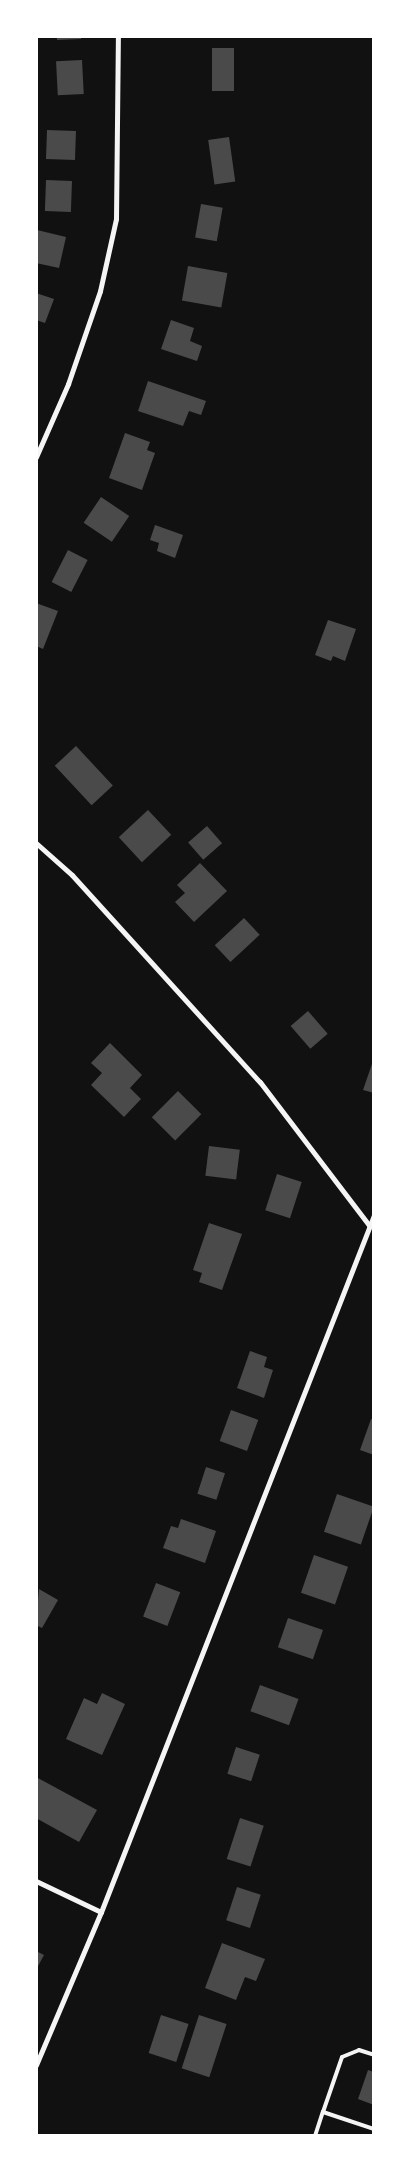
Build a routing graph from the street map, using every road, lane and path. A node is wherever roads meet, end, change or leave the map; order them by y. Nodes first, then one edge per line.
1 (118, 36) edge
2 (36, 457) edge
3 (36, 843) edge
4 (374, 1215) edge
5 (372, 1225) edge
6 (36, 1881) edge
7 (100, 1912) junction
8 (374, 2055) edge
9 (36, 2064) edge
10 (323, 2112) junction
11 (374, 2129) edge
12 (316, 2136) edge

1 - 2 street
3 - 5 street
4 - 5 street
5 - 7 street
6 - 7 street
7 - 9 street
8 - 10 lane
10 - 11 lane
10 - 12 lane

